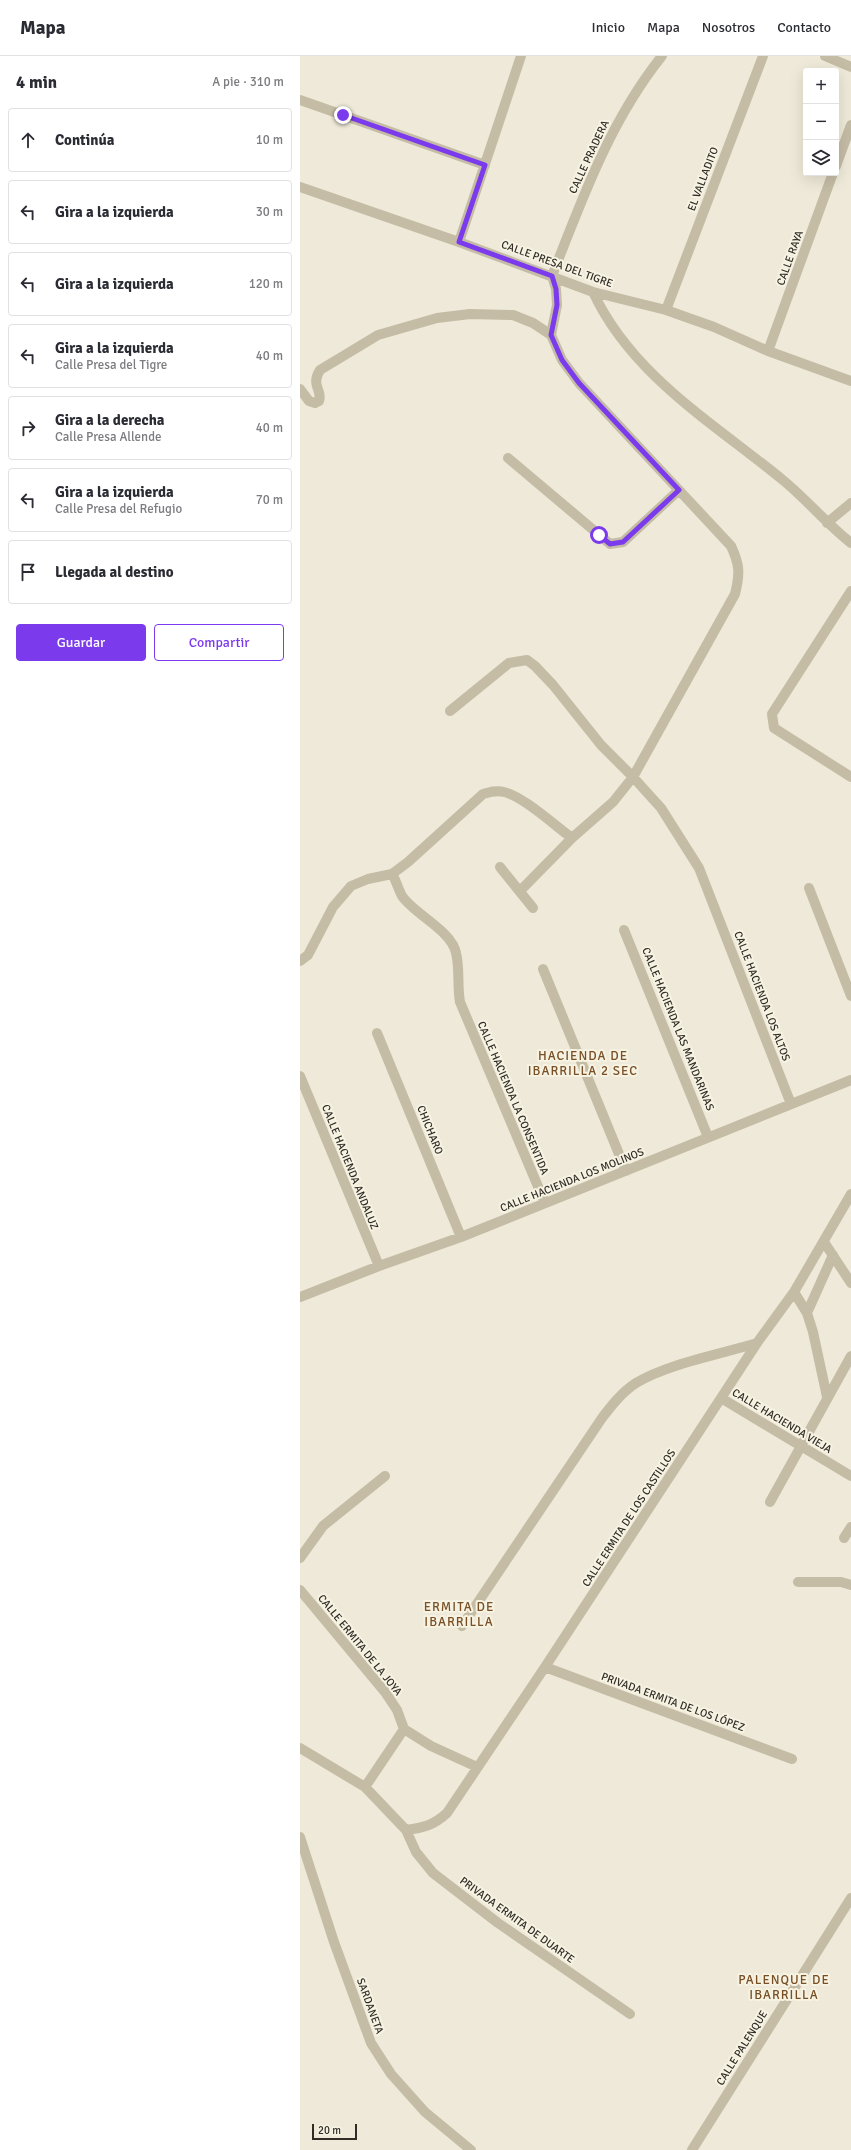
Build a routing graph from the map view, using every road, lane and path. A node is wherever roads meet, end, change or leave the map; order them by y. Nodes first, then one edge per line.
1 (521, 56) edge
2 (662, 56) edge
3 (763, 56) edge
4 (825, 56) edge
5 (851, 67) edge
6 (300, 100) edge
7 (851, 125) edge
8 (839, 158) edge
9 (485, 165) junction
10 (832, 176) edge
11 (300, 187) edge
12 (459, 242) junction
13 (552, 276) junction
14 (593, 292) junction
15 (666, 310) junction
16 (551, 335) junction
17 (768, 351) junction
18 (851, 381) edge
19 (300, 389) edge
20 (508, 458) dead end
21 (679, 490) junction
22 (851, 503) edge
23 (827, 523) junction
24 (851, 543) edge
25 (851, 592) edge
26 (450, 711) dead end
27 (633, 777) junction
28 (851, 777) edge
29 (572, 838) junction
30 (500, 867) dead end
31 (392, 874) junction
32 (809, 888) dead end
33 (520, 891) junction
34 (533, 908) dead end
35 (624, 930) dead end
36 (300, 961) edge
37 (543, 969) dead end
38 (851, 996) edge
39 (377, 1032) dead end
40 (300, 1076) edge
41 (851, 1080) edge
42 (791, 1104) junction
43 (708, 1138) junction
44 (626, 1171) junction
45 (851, 1194) edge
46 (545, 1203) junction
47 (461, 1237) junction
48 (824, 1242) junction
49 (833, 1255) junction
50 (378, 1266) junction
51 (851, 1283) edge
52 (794, 1292) junction
53 (300, 1297) edge
54 (807, 1313) junction
55 (757, 1343) junction
56 (851, 1356) edge
57 (827, 1397) junction
58 (721, 1398) junction
59 (801, 1446) junction
60 (385, 1476) dead end
61 (851, 1476) edge
62 (770, 1502) dead end
63 (851, 1527) edge
64 (844, 1538) dead end
65 (300, 1558) edge
66 (798, 1582) dead end
67 (851, 1585) edge
68 (300, 1590) edge
69 (462, 1626) dead end
70 (545, 1668) junction
71 (404, 1729) junction
72 (300, 1748) edge
73 (792, 1759) dead end
74 (477, 1767) junction
75 (365, 1786) junction
76 (406, 1830) junction
77 (300, 1837) edge
78 (851, 1898) edge
79 (630, 2014) dead end
80 (472, 2150) edge
81 (692, 2150) edge

1 - 9 street
2 - 13 street, CALLE PRADERA
3 - 15 street, EL VALLADITO
4 - 5 street
6 - 9 street
7 - 8 street
9 - 12 street
10 - 17 street, CALLE RAYA
11 - 12 street, CALLE PRESA DEL TIGRE
12 - 13 street, CALLE PRESA DEL TIGRE
13 - 14 street, CALLE PRESA DEL TIGRE
13 - 16 street
14 - 15 street, CALLE PRESA DEL TIGRE
14 - 23 street
15 - 17 street, CALLE PRESA DEL TIGRE
16 - 19 street
16 - 21 street
17 - 18 street, CALLE PRESA DEL TIGRE
20 - 21 street
21 - 27 street
22 - 23 street
23 - 24 street
25 - 28 street
26 - 27 street, CALLE HACIENDA LOS ALTOS
27 - 29 street
27 - 42 street, CALLE HACIENDA LOS ALTOS
29 - 31 street
29 - 33 street
30 - 33 street
31 - 36 street
31 - 46 street, CALLE HACIENDA LA CONSENTIDA
32 - 38 street
33 - 34 street
35 - 43 street, CALLE HACIENDA LAS MANDARINAS
37 - 44 street
39 - 47 street, CHICHARO
40 - 50 street, CALLE HACIENDA ANDALUZ
41 - 42 street, CALLE HACIENDA LOS MOLINOS
42 - 43 street, CALLE HACIENDA LOS MOLINOS
43 - 44 street, CALLE HACIENDA LOS MOLINOS
44 - 46 street, CALLE HACIENDA LOS MOLINOS
45 - 48 street, CALLE ERMITA DE LOS CASTILLOS
46 - 47 street, CALLE HACIENDA LOS MOLINOS
47 - 50 street, CALLE HACIENDA LOS MOLINOS
48 - 49 street
48 - 52 street, CALLE ERMITA DE LOS CASTILLOS
49 - 51 street
49 - 54 street
50 - 53 street, CALLE HACIENDA LOS MOLINOS
52 - 54 street
52 - 55 street, CALLE ERMITA DE LOS CASTILLOS
54 - 57 street
55 - 58 street, CALLE ERMITA DE LOS CASTILLOS
55 - 69 street
56 - 57 street
57 - 59 street
58 - 59 street, CALLE HACIENDA VIEJA
58 - 70 street, CALLE ERMITA DE LOS CASTILLOS
59 - 61 street, CALLE HACIENDA VIEJA
59 - 62 street
60 - 65 street
63 - 64 street
66 - 67 street
68 - 71 street, CALLE ERMITA DE LA JOYA
70 - 73 street, PRIVADA ERMITA DE LOS LÓPEZ
70 - 74 street, CALLE ERMITA DE LOS CASTILLOS
71 - 74 street
71 - 75 street
72 - 75 street, PRIVADA ERMITA DE DUARTE
74 - 76 street, CALLE ERMITA DE LOS CASTILLOS
75 - 76 street, PRIVADA ERMITA DE DUARTE
76 - 79 street, PRIVADA ERMITA DE DUARTE
77 - 80 street, SARDANETA
78 - 81 street, CALLE PALENQUE

